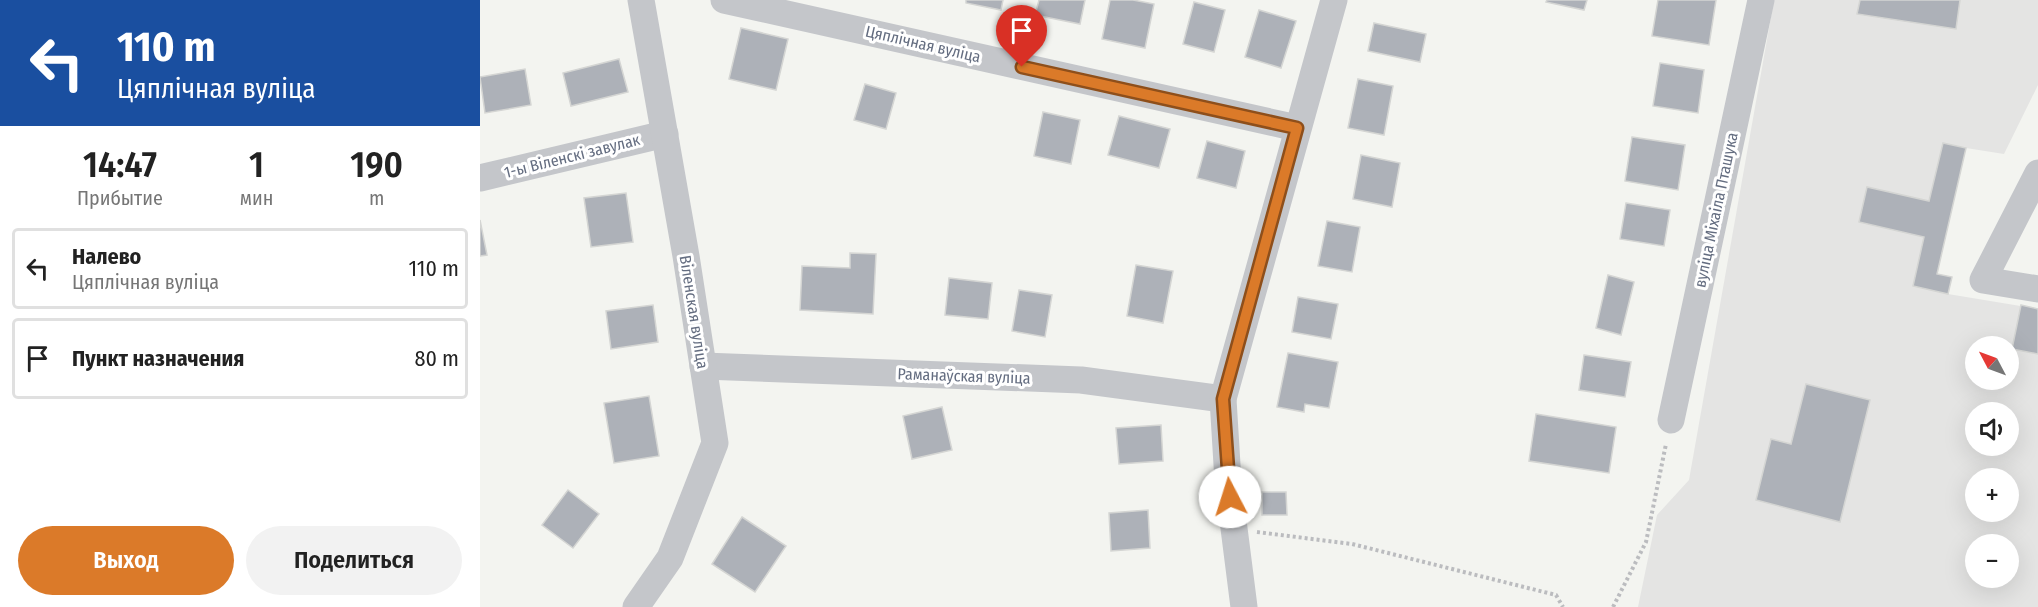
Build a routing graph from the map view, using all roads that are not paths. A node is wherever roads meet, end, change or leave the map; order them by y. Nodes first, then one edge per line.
1 (641, 0) edge
2 (724, 0) edge
3 (1334, 0) edge
4 (1761, 0) edge
5 (1297, 128) junction
6 (665, 134) junction
7 (2038, 173) edge
8 (480, 178) edge
9 (2038, 289) edge
10 (703, 366) junction
11 (1223, 399) junction
12 (1671, 420) road end
13 (636, 607) edge
14 (1244, 607) edge

1 - 6 street, Віленская вуліца
2 - 5 street, Цяплічная вуліца
3 - 5 street
4 - 12 street, вуліца Міхаіла Пташука
5 - 11 street
6 - 8 street, 1-ы Віленскі завулак
6 - 10 street, Віленская вуліца
7 - 9 street
10 - 11 street, Раманаўская вуліца
10 - 13 street, Віленская вуліца
11 - 14 street

